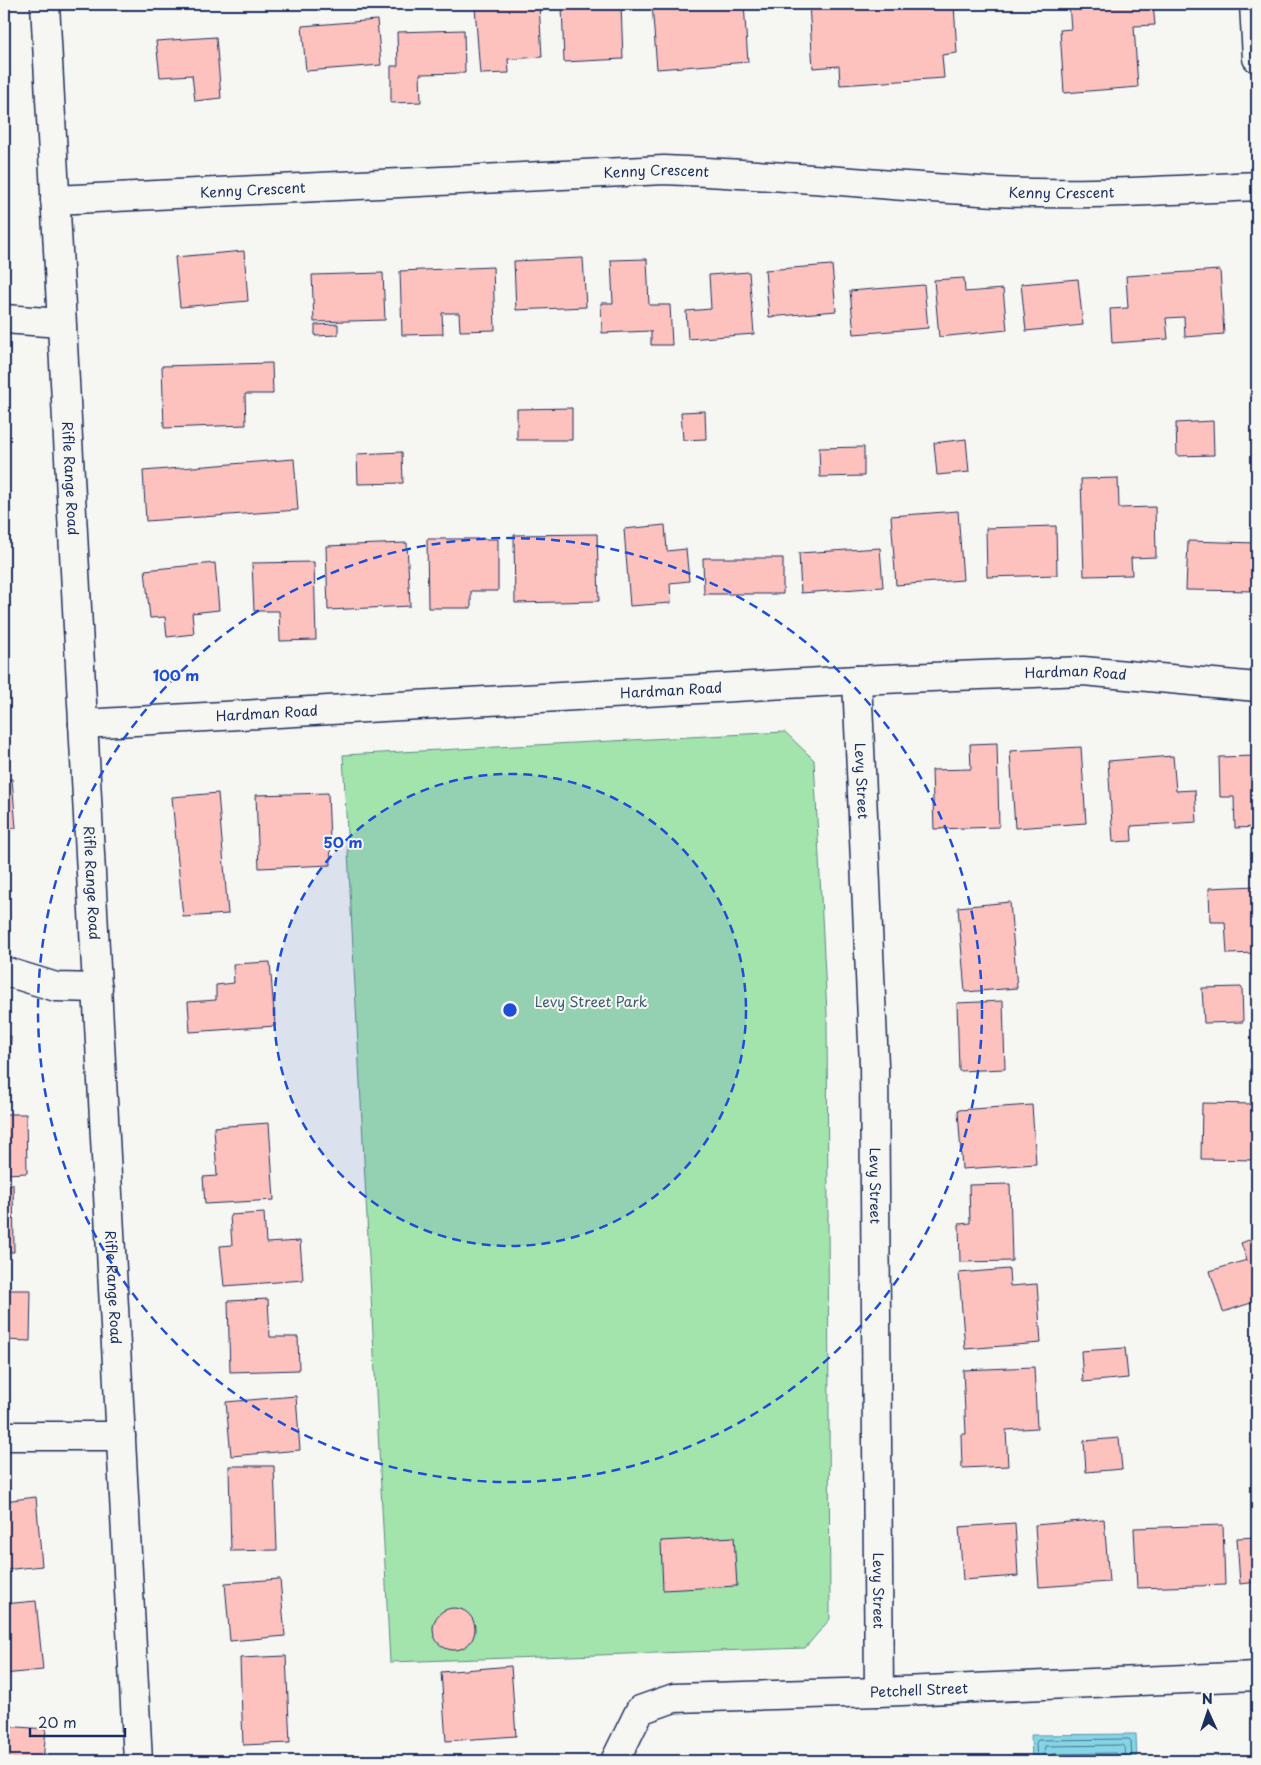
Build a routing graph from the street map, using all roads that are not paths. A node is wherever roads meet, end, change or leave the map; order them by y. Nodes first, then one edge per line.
1 (45, 4) edge
2 (1254, 4) edge
3 (1257, 58) edge
4 (1257, 186) edge
5 (55, 200) junction
6 (4, 319) edge
7 (61, 323) junction
8 (857, 680) junction
9 (1257, 687) edge
10 (83, 724) junction
11 (4, 972) edge
12 (98, 988) junction
13 (4, 1436) edge
14 (121, 1436) junction
15 (1257, 1676) edge
16 (879, 1692) junction
17 (138, 1761) edge
18 (616, 1761) edge

1 - 5 street, Rifle Range Road
2 - 3 street
4 - 5 street, Kenny Crescent
5 - 7 street, Rifle Range Road
6 - 7 street
7 - 10 street, Rifle Range Road
8 - 9 street, Hardman Road
8 - 10 street, Hardman Road
8 - 16 street, Levy Street
10 - 12 street, Rifle Range Road
11 - 12 street
12 - 14 street, Rifle Range Road
13 - 14 street
14 - 17 street, Rifle Range Road
15 - 16 street, Petchell Street
16 - 18 street, Petchell Street

